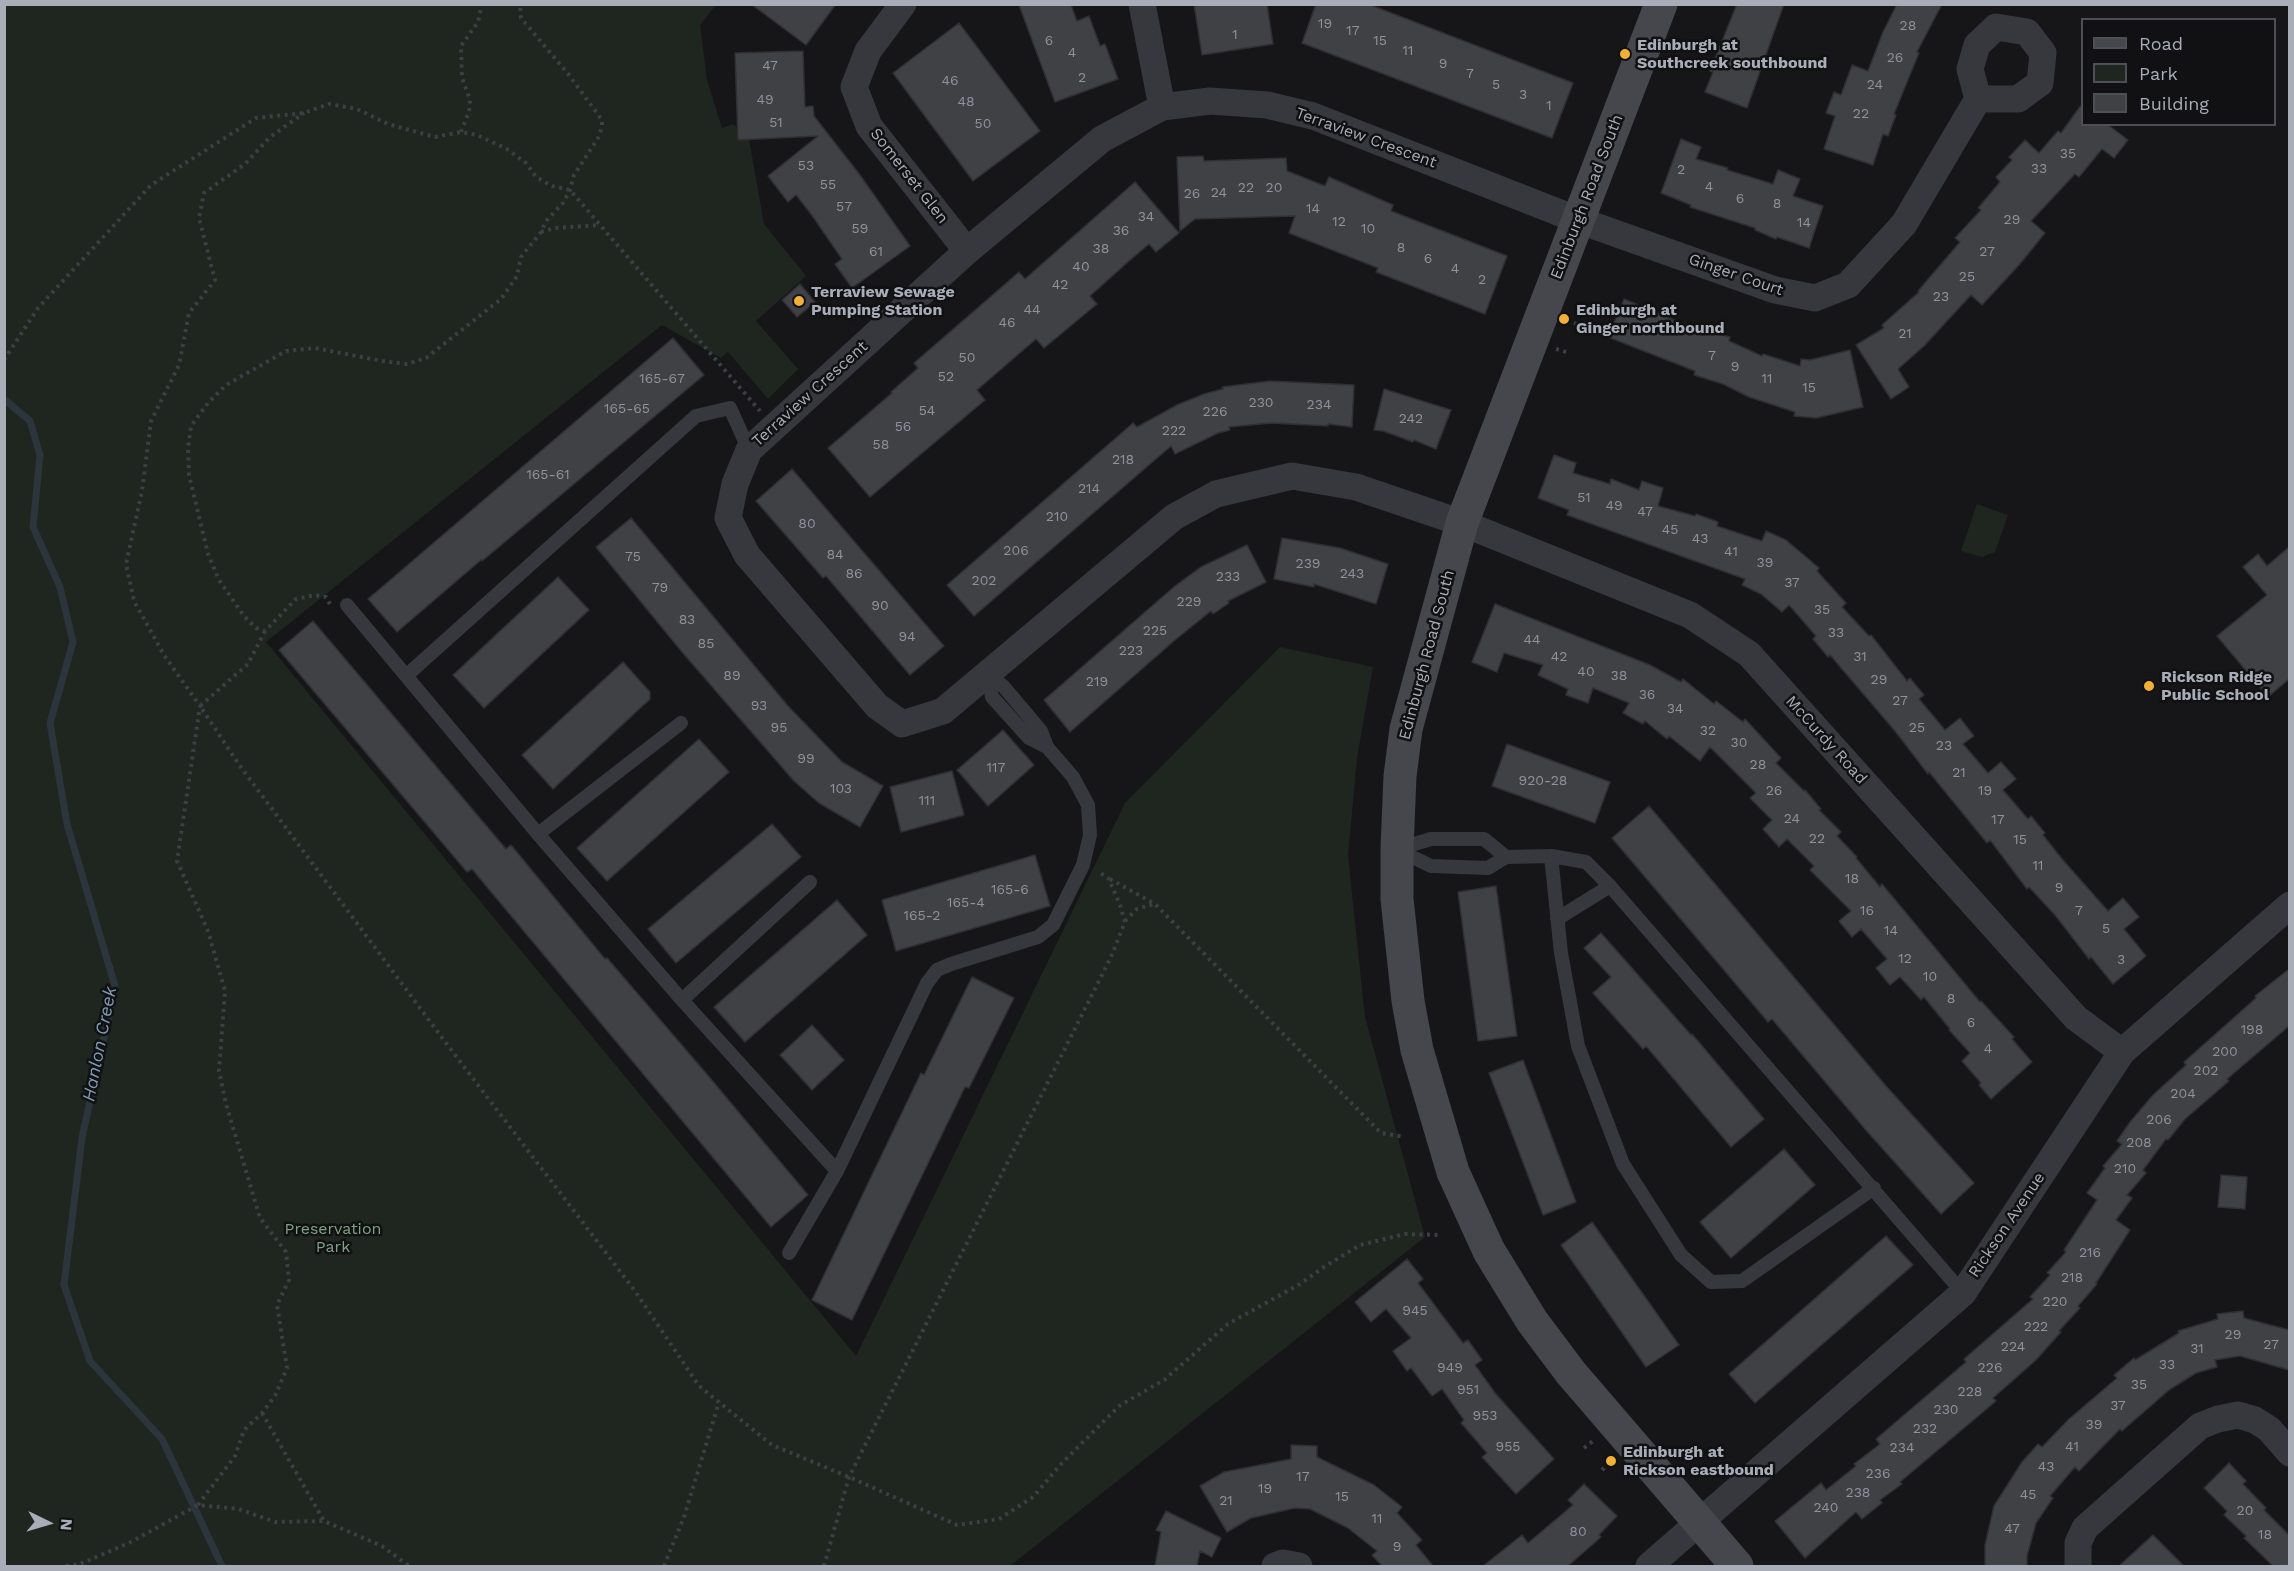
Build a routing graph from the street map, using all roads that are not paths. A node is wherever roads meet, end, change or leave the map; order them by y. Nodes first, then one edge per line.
1 (903, 4) edge
2 (1142, 4) edge
3 (1661, 4) edge
4 (1978, 99) dead end
5 (1161, 107) junction
6 (1578, 219) junction
7 (967, 251) junction
8 (749, 450) junction
9 (1462, 523) junction
10 (347, 605) road end
11 (987, 672) junction
12 (407, 675) junction
13 (681, 723) dead end
14 (538, 834) junction
15 (1396, 849) junction
16 (1551, 856) junction
17 (1506, 857) junction
18 (810, 882) dead end
19 (1610, 886) junction
20 (2289, 905) edge
21 (1557, 919) junction
22 (682, 1000) junction
23 (2122, 1052) junction
24 (837, 1171) junction
25 (1874, 1188) junction
26 (789, 1253) dead end
27 (1963, 1293) junction
28 (2289, 1453) edge
29 (1699, 1522) junction
30 (1275, 1566) edge
31 (1299, 1566) edge
32 (1648, 1566) edge
33 (1737, 1566) edge
34 (2078, 1566) edge

1 - 7 street, Somerset Glen
2 - 5 street
3 - 6 main road, Edinburgh Road South
4 - 6 street, Ginger Court
5 - 6 street, Terraview Crescent
5 - 7 street, Terraview Crescent
6 - 9 main road, Edinburgh Road South
7 - 8 street, Terraview Crescent
8 - 11 street, Terraview Crescent
8 - 12 lane
9 - 11 street, Terraview Crescent
9 - 15 main road, Edinburgh Road South
9 - 23 street, McCurdy Road
10 - 12 lane
11 - 24 lane
12 - 14 lane
13 - 14 lane
14 - 22 lane
15 - 17 lane
15 - 17 lane
15 - 29 main road, Edinburgh Road South
16 - 17 lane
16 - 19 lane
16 - 21 lane
18 - 22 lane
19 - 21 lane
19 - 25 lane
20 - 23 street, Rickson Avenue
21 - 25 lane
22 - 24 lane
23 - 27 street, Rickson Avenue
24 - 26 lane
25 - 27 lane
27 - 29 street, Rickson Avenue
28 - 34 street
29 - 32 street, Rickson Avenue
29 - 33 main road, Edinburgh Road South
30 - 31 street

